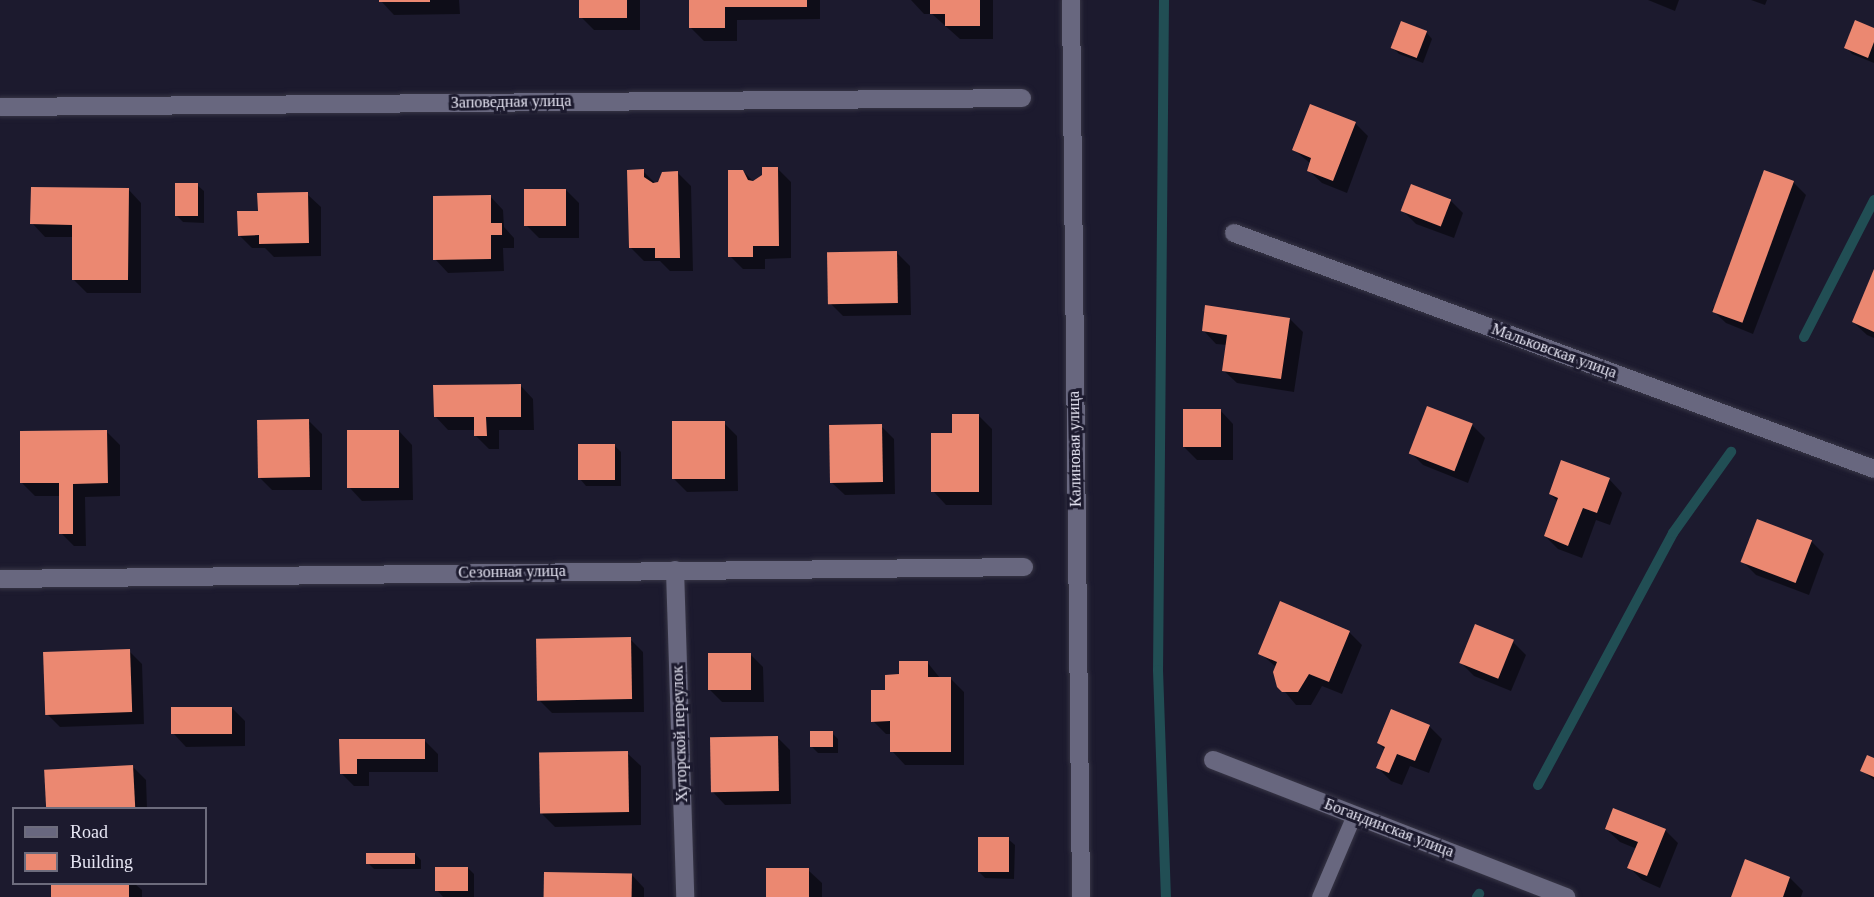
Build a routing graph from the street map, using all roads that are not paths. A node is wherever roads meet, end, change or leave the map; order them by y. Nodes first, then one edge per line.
1 (1071, 0) edge
2 (1022, 98) dead end
3 (0, 107) edge
4 (1234, 233) dead end
5 (1874, 469) edge
6 (1024, 567) dead end
7 (675, 570) junction
8 (0, 579) edge
9 (1213, 760) dead end
10 (1354, 815) junction
11 (685, 897) edge
12 (1081, 897) edge
13 (1319, 897) edge
14 (1566, 897) edge

1 - 12 street, Калиновая улица
2 - 3 street, Заповедная улица
4 - 5 street, Мальковская улица
6 - 7 street, Сезонная улица
7 - 8 street, Сезонная улица
7 - 11 street, Хуторской переулок
9 - 10 street, Богандинская улица
10 - 13 lane
10 - 14 street, Богандинская улица

